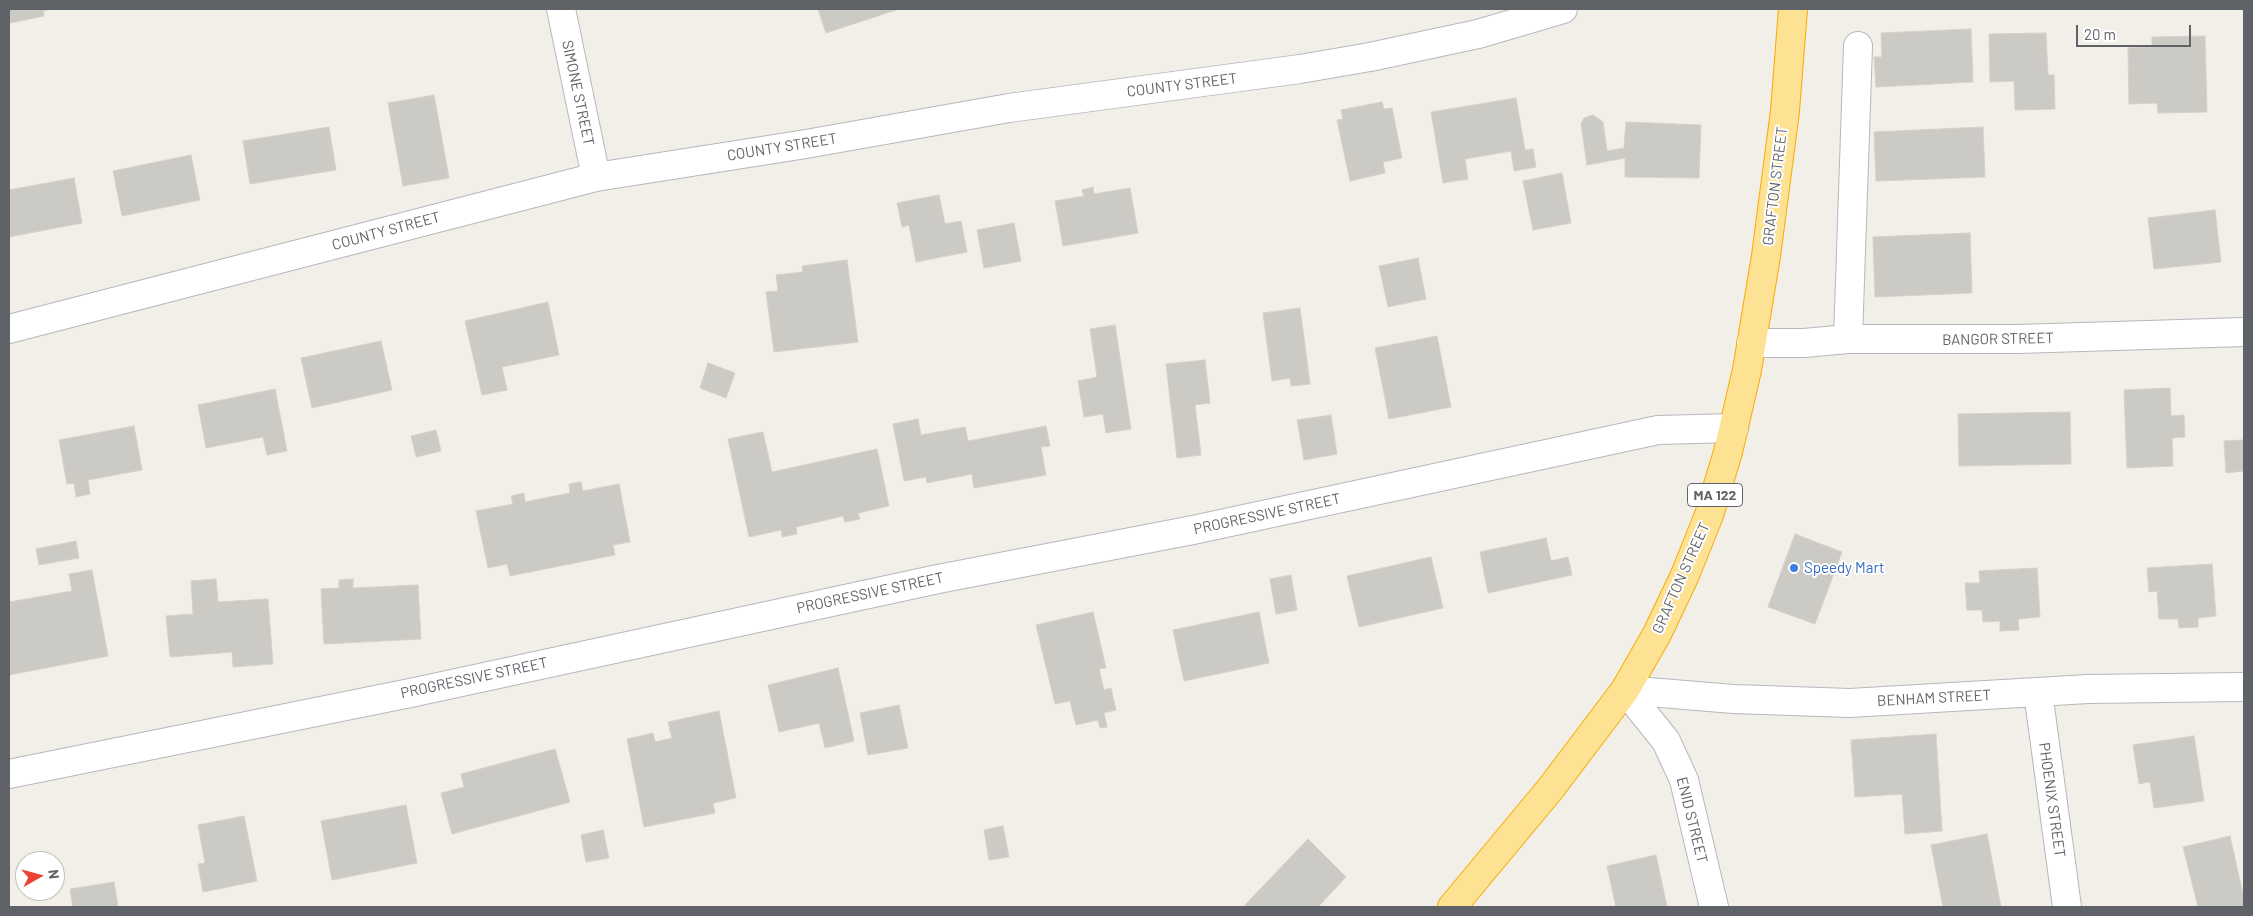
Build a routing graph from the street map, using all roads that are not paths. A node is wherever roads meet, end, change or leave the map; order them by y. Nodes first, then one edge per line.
1 (561, 9) edge
2 (1564, 9) edge
3 (1793, 9) edge
4 (1858, 46) dead end
5 (596, 177) junction
6 (9, 329) edge
7 (2244, 332) edge
8 (1848, 339) junction
9 (1752, 343) junction
10 (1734, 428) junction
11 (2244, 687) edge
12 (1625, 690) junction
13 (2038, 692) junction
14 (9, 774) edge
15 (1452, 907) edge
16 (1714, 907) edge
17 (2067, 907) edge

1 - 5 street, SIMONE STREET
2 - 5 street, COUNTY STREET
3 - 9 highway, GRAFTON STREET / MA 122
4 - 8 street
5 - 6 street, COUNTY STREET
7 - 8 street, BANGOR STREET
8 - 9 street, BANGOR STREET
9 - 10 highway, GRAFTON STREET / MA 122
10 - 12 highway, GRAFTON STREET / MA 122
10 - 14 street, PROGRESSIVE STREET
11 - 13 street, BENHAM STREET
12 - 13 street, BENHAM STREET
12 - 15 highway, GRAFTON STREET / MA 122
12 - 16 street, ENID STREET
13 - 17 street, PHOENIX STREET

